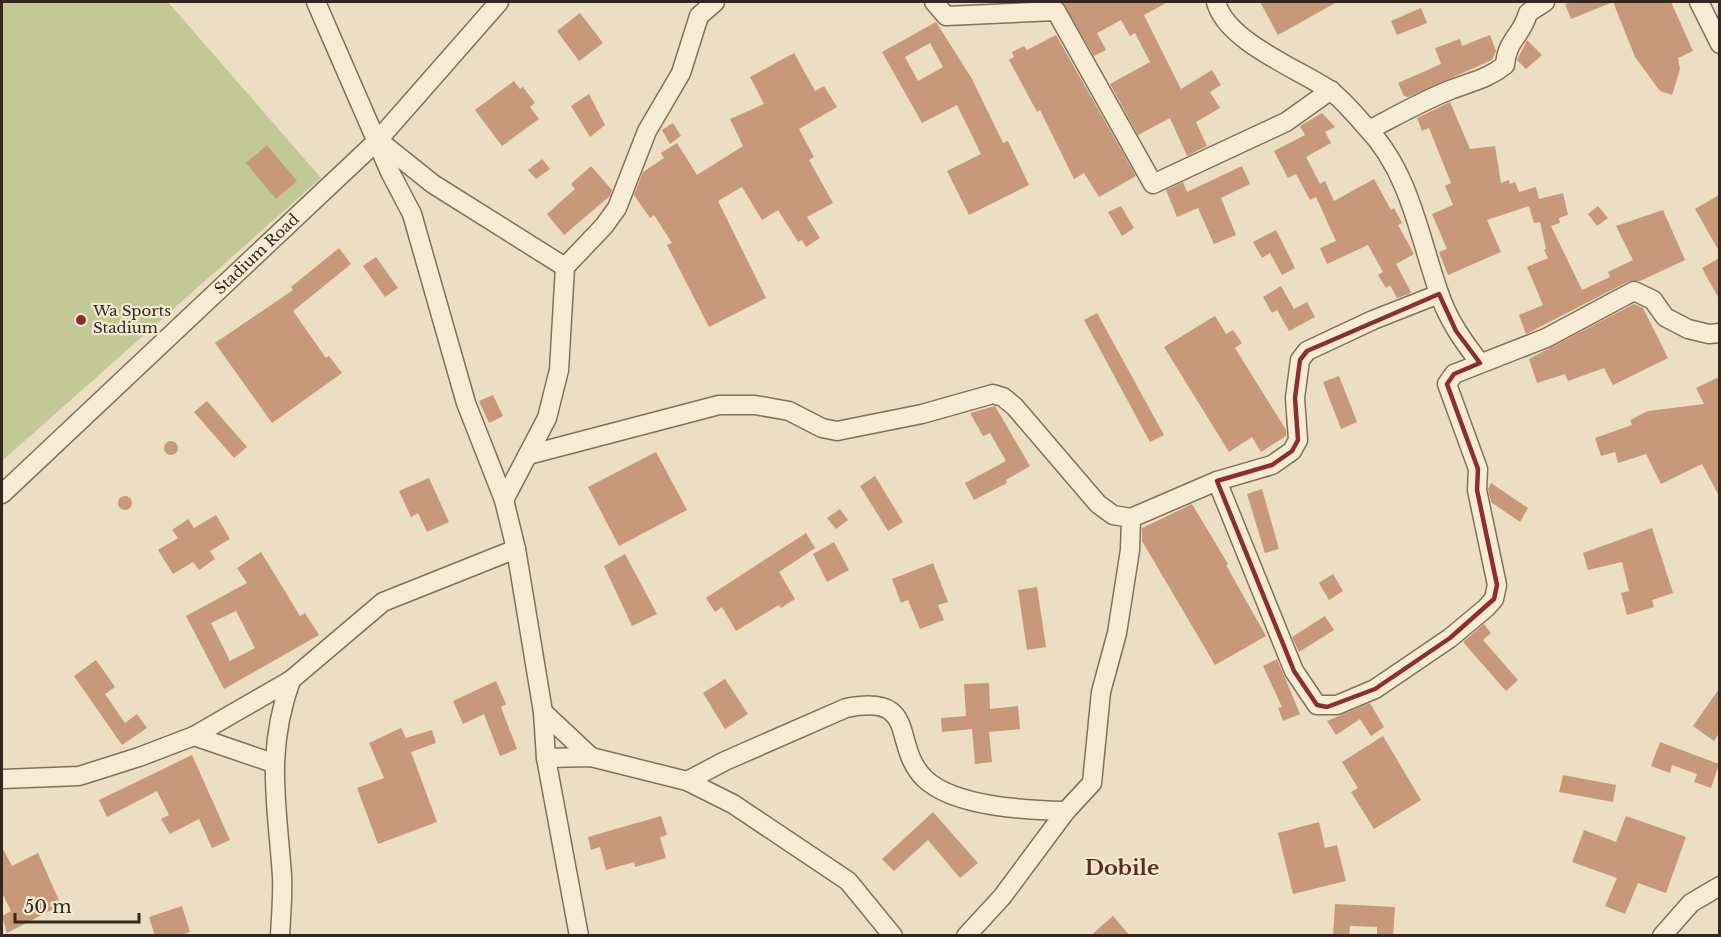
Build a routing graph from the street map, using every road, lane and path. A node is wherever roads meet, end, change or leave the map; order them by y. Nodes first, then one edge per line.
1 (316, 2) edge
2 (499, 2) edge
3 (715, 2) edge
4 (934, 2) edge
5 (1216, 2) edge
6 (1545, 2) edge
7 (1700, 2) edge
8 (1007, 7) edge
9 (1719, 44) edge
10 (1331, 90) junction
11 (1369, 130) junction
12 (378, 140) junction
13 (565, 267) junction
14 (1439, 294) junction
15 (1719, 333) edge
16 (1480, 363) junction
17 (528, 455) junction
18 (1218, 481) junction
19 (2, 494) edge
20 (504, 500) junction
21 (1131, 518) junction
22 (516, 549) junction
23 (291, 680) junction
24 (543, 712) junction
25 (194, 736) junction
26 (546, 758) junction
27 (591, 758) junction
28 (273, 763) junction
29 (2, 779) edge
30 (687, 781) junction
31 (1066, 811) junction
32 (1719, 885) edge
33 (280, 936) edge
34 (579, 936) edge
35 (893, 936) edge
36 (966, 936) edge
37 (1662, 936) edge

1 - 12 street
2 - 12 street, Stadium Road
3 - 13 street
4 - 8 street
5 - 10 street
6 - 11 street
7 - 9 street
8 - 10 street
10 - 11 street
11 - 14 street
12 - 13 street
12 - 19 street, Stadium Road
12 - 20 street
13 - 17 street
14 - 16 street
14 - 18 street
15 - 16 street
16 - 18 street
17 - 20 street
17 - 21 street
18 - 21 street
20 - 22 street
21 - 31 street
22 - 23 street
22 - 24 street
23 - 25 street
23 - 28 street
24 - 26 street
24 - 27 street
25 - 28 street
25 - 29 street
26 - 27 street
26 - 34 street
27 - 30 street
28 - 33 street
30 - 31 street
30 - 35 street
31 - 36 street
32 - 37 street

